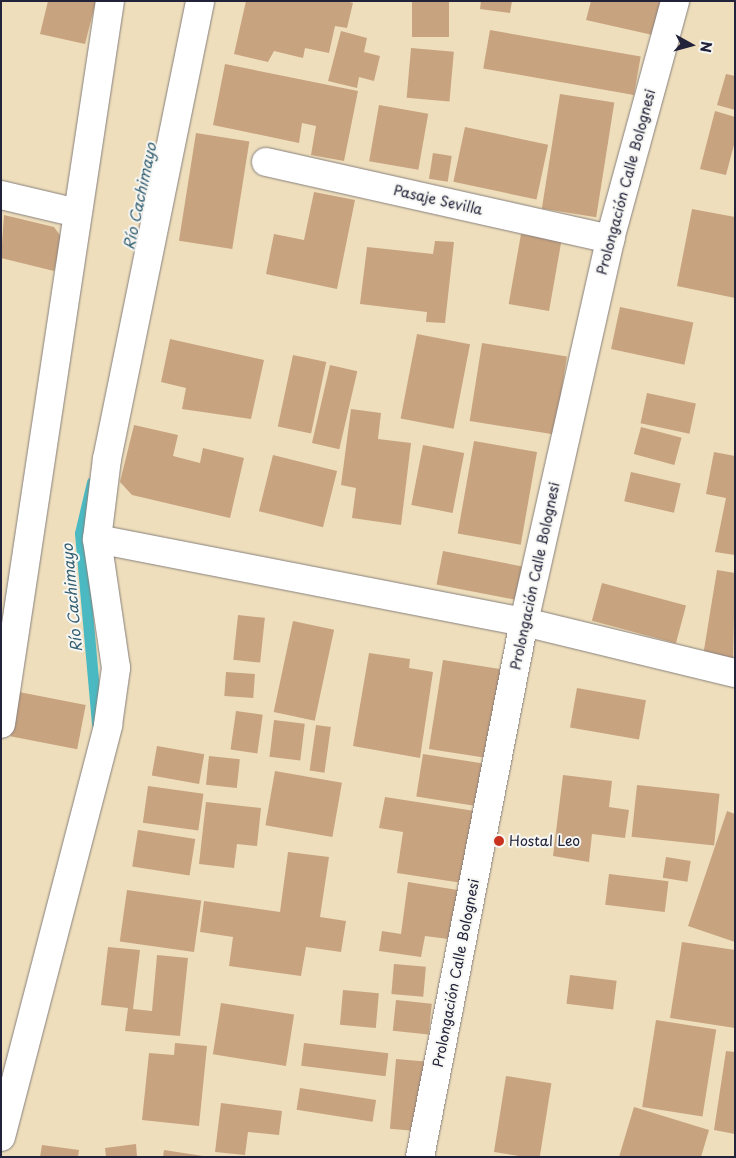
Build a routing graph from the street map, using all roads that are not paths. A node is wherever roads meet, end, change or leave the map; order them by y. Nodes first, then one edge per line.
1 (110, 1) edge
2 (200, 1) edge
3 (675, 1) edge
4 (266, 162) dead end
5 (1, 195) edge
6 (77, 213) junction
7 (610, 239) junction
8 (97, 539) junction
9 (11, 618) edge
10 (524, 622) junction
11 (735, 673) edge
12 (1, 724) edge
13 (1, 1137) edge
14 (420, 1157) edge

1 - 6 street
2 - 8 street
3 - 7 street, Prolongación Calle Bolognesi
4 - 7 street, Pasaje Sevilla
5 - 6 street
6 - 9 street
7 - 10 street, Prolongación Calle Bolognesi
8 - 10 street
8 - 13 street
9 - 12 street
10 - 11 street
10 - 14 street, Prolongación Calle Bolognesi

